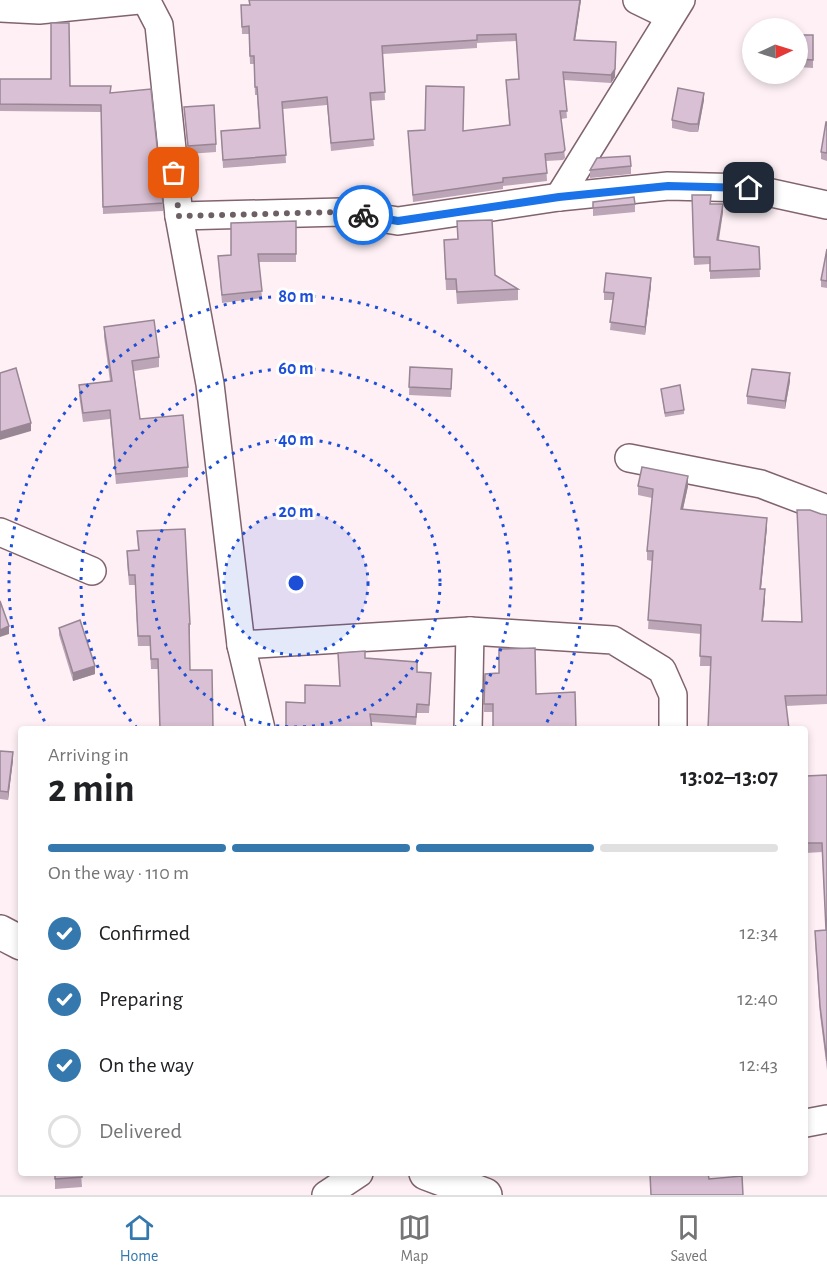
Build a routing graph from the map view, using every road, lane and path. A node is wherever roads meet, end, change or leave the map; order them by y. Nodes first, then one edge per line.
1 (139, 0) edge
2 (146, 0) edge
3 (637, 0) edge
4 (0, 8) edge
5 (676, 8) edge
6 (559, 197) junction
7 (827, 205) edge
8 (179, 216) junction
9 (629, 458) dead end
10 (827, 509) edge
11 (0, 532) edge
12 (92, 571) dead end
13 (470, 631) junction
14 (241, 645) junction
15 (260, 726) edge
16 (468, 726) edge
17 (673, 726) edge
18 (0, 932) edge
19 (18, 941) edge
20 (827, 1119) edge
21 (808, 1123) edge
22 (354, 1176) edge
23 (434, 1176) edge
24 (326, 1195) edge
25 (485, 1195) edge

1 - 4 street
2 - 8 street
3 - 5 street
5 - 6 street
6 - 7 street
6 - 8 street
8 - 14 street
9 - 10 street
11 - 12 street
13 - 14 street
13 - 16 street
13 - 17 street
14 - 15 street
18 - 19 main road
20 - 21 street
22 - 24 street
23 - 25 main road

